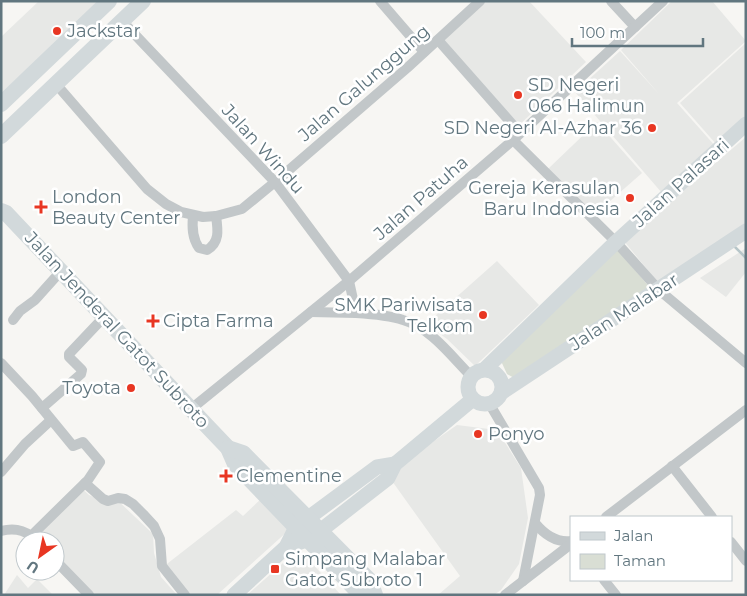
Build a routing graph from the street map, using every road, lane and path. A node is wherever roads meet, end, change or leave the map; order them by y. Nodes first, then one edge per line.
1 (143, 1) edge
2 (380, 1) edge
3 (480, 1) edge
4 (611, 1) edge
5 (663, 1) edge
6 (121, 7) edge
7 (635, 27) junction
8 (438, 40) junction
9 (424, 52) junction
10 (56, 84) junction
11 (1, 104) edge
12 (1, 120) edge
13 (746, 124) edge
14 (1, 136) edge
15 (517, 136) junction
16 (276, 182) junction
17 (3, 208) edge
18 (193, 216) junction
19 (216, 216) junction
20 (746, 231) edge
21 (616, 242) junction
22 (61, 271) junction
23 (349, 281) junction
24 (659, 290) junction
25 (310, 312) junction
26 (356, 313) junction
27 (104, 317) junction
28 (13, 320) dead end
29 (1, 363) edge
30 (746, 363) edge
31 (478, 373) junction
32 (501, 393) junction
33 (473, 399) junction
34 (489, 403) junction
35 (42, 408) junction
36 (191, 409) junction
37 (746, 410) edge
38 (51, 420) junction
39 (395, 464) junction
40 (672, 466) junction
41 (1, 472) edge
42 (86, 483) junction
43 (607, 516) edge
44 (711, 516) edge
45 (535, 522) junction
46 (301, 523) junction
47 (1, 531) edge
48 (22, 531) edge
49 (41, 531) edge
50 (314, 535) junction
51 (570, 543) edge
52 (732, 543) edge
53 (570, 544) edge
54 (286, 548) junction
55 (746, 561) edge
56 (65, 570) edge
57 (523, 581) junction
58 (605, 581) edge
59 (89, 595) edge
60 (184, 595) edge
61 (234, 595) edge
62 (361, 595) edge
63 (376, 595) edge
64 (505, 595) edge
65 (616, 595) edge

1 - 6 main road
2 - 9 street
3 - 8 street, Jalan Galunggung
4 - 7 street
5 - 7 street, Jalan Patuha
6 - 10 main road
6 - 11 main road
6 - 12 main road
6 - 16 street, Jalan Windu
7 - 15 street, Jalan Patuha
8 - 9 street, Jalan Galunggung
8 - 15 street
9 - 16 street, Jalan Galunggung
10 - 14 main road
10 - 18 street, Jalan Galunggung
13 - 21 street, Jalan Palasari
15 - 21 street
15 - 23 street, Jalan Patuha
16 - 19 street, Jalan Galunggung
16 - 23 street, Jalan Windu
17 - 22 main road, Jalan Jenderal Gatot Subroto
18 - 19 street, Jalan Galunggung
18 - 19 street
20 - 24 street, Jalan Malabar
21 - 24 street
21 - 31 street
22 - 27 main road, Jalan Jenderal Gatot Subroto
22 - 28 street
23 - 25 street, Jalan Patuha
23 - 26 street, Jalan Windu
24 - 30 street
24 - 32 street, Jalan Malabar
25 - 26 street
25 - 36 street, Jalan Patuha
26 - 31 street
27 - 35 street
27 - 36 main road, Jalan Jenderal Gatot Subroto
29 - 35 street
31 - 32 street
31 - 33 street
32 - 34 street
33 - 34 street
33 - 39 street
34 - 45 street
35 - 38 street
36 - 46 main road, Jalan Jenderal Gatot Subroto
37 - 40 street
38 - 41 street
38 - 42 street
39 - 46 street
39 - 50 street
40 - 43 street
40 - 44 street
42 - 49 street
42 - 60 street
45 - 51 street
45 - 57 street
46 - 50 main road, Jalan Jenderal Gatot Subroto
46 - 54 street
47 - 48 street
50 - 54 street
50 - 62 main road, Jalan Jenderal Gatot Subroto
50 - 63 main road, Jalan Jenderal Gatot Subroto
52 - 55 street
53 - 57 street
54 - 61 street
56 - 59 street
57 - 64 street
58 - 65 street

